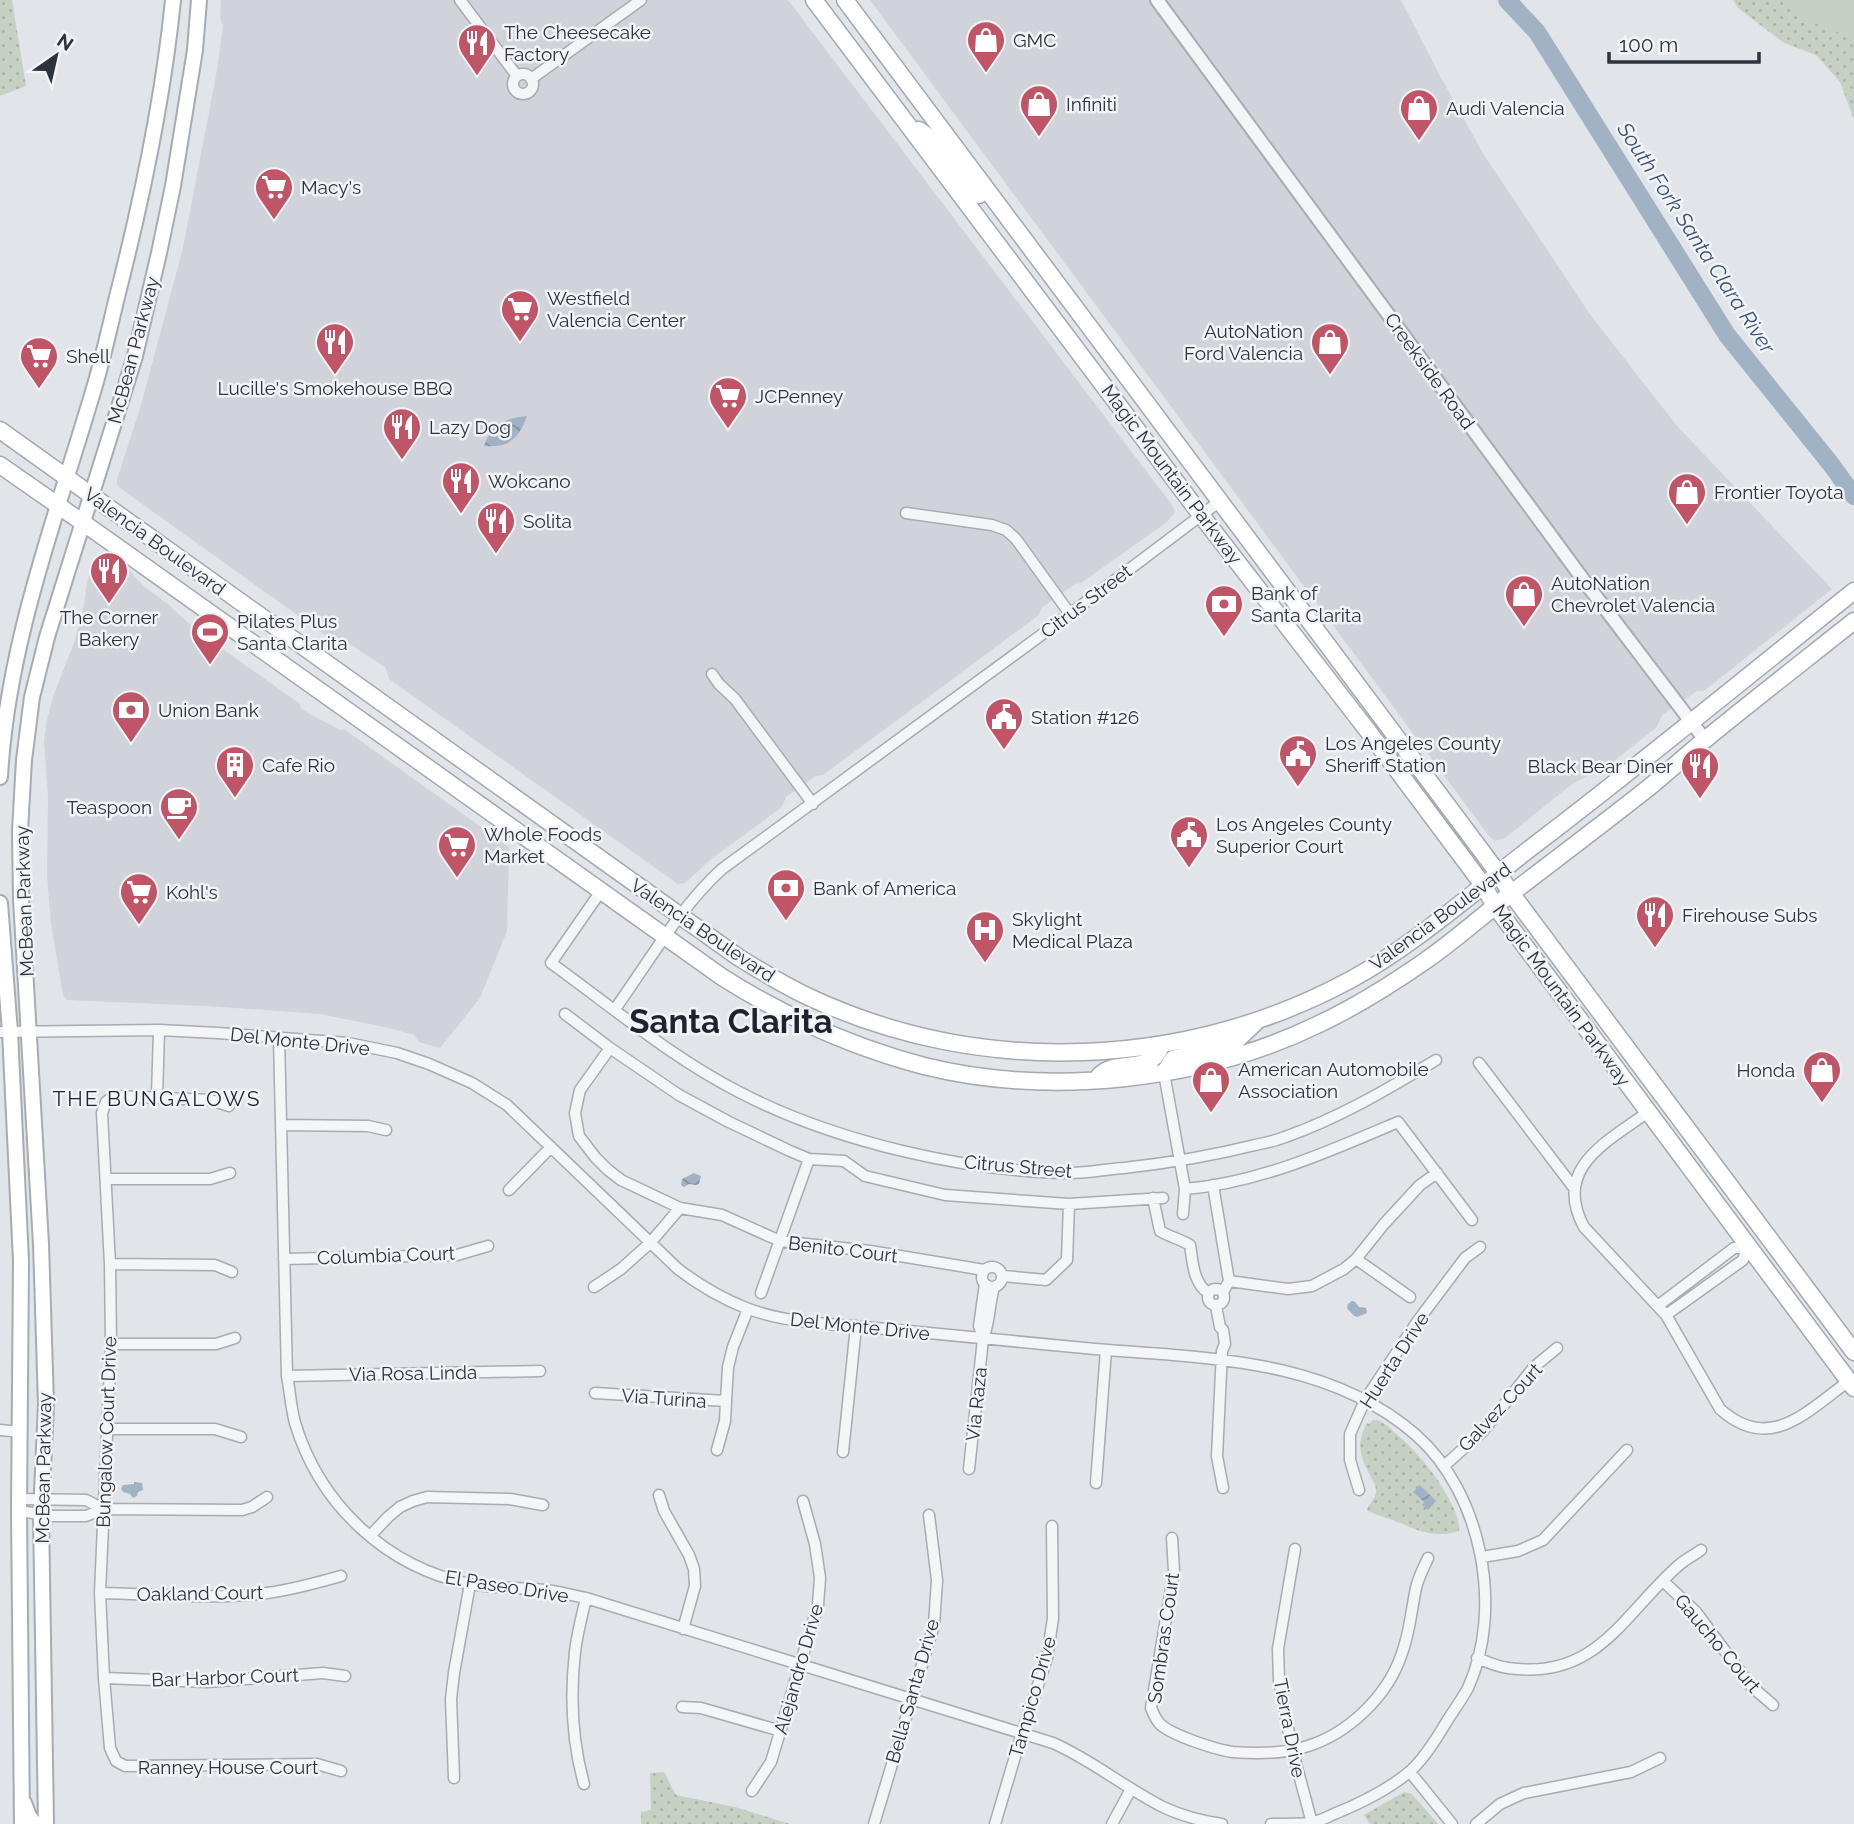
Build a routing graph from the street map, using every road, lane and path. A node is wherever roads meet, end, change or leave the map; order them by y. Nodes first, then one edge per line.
1 (173, 0) edge
2 (199, 0) edge
3 (460, 0) edge
4 (641, 0) edge
5 (814, 0) edge
6 (845, 0) edge
7 (1157, 0) edge
8 (517, 76) junction
9 (531, 79) junction
10 (906, 120) junction
11 (993, 196) junction
12 (0, 430) edge
13 (0, 465) edge
14 (66, 476) junction
15 (92, 495) junction
16 (1220, 501) junction
17 (58, 505) junction
18 (906, 513) dead end
19 (1201, 515) junction
20 (83, 522) junction
21 (1854, 591) edge
22 (1070, 614) junction
23 (1854, 621) edge
24 (712, 674) dead end
25 (1690, 721) junction
26 (1705, 740) junction
27 (1, 756) edge
28 (0, 777) edge
29 (813, 804) junction
30 (1498, 873) junction
31 (1483, 886) junction
32 (601, 891) junction
33 (1511, 894) junction
34 (0, 903) edge
35 (1495, 906) junction
36 (680, 917) junction
37 (666, 937) junction
38 (615, 1009) junction
39 (781, 1012) junction
40 (565, 1014) dead end
41 (1257, 1021) junction
42 (882, 1025) junction
43 (159, 1030) junction
44 (29, 1031) junction
45 (5, 1032) edge
46 (279, 1038) junction
47 (1161, 1046) junction
48 (610, 1048) junction
49 (1437, 1060) dead end
50 (1479, 1063) dead end
51 (1164, 1073) junction
52 (1095, 1080) junction
53 (157, 1097) junction
54 (229, 1106) dead end
55 (1648, 1112) junction
56 (281, 1125) junction
57 (386, 1130) dead end
58 (551, 1147) junction
59 (809, 1159) junction
60 (1180, 1162) junction
61 (230, 1172) dead end
62 (1437, 1173) junction
63 (106, 1179) junction
64 (1213, 1185) junction
65 (1574, 1188) junction
66 (1185, 1189) junction
67 (509, 1190) dead end
68 (1069, 1204) junction
69 (680, 1208) junction
70 (1183, 1214) dead end
71 (1472, 1220) dead end
72 (780, 1241) junction
73 (650, 1243) junction
74 (488, 1246) dead end
75 (1748, 1246) junction
76 (1480, 1247) dead end
77 (284, 1259) junction
78 (1356, 1259) junction
79 (110, 1264) junction
80 (984, 1270) junction
81 (232, 1272) dead end
82 (1003, 1276) junction
83 (1229, 1280) junction
84 (990, 1285) junction
85 (594, 1287) dead end
86 (1223, 1292) junction
87 (761, 1293) dead end
88 (1208, 1293) junction
89 (1410, 1297) dead end
90 (1659, 1305) junction
91 (1216, 1306) junction
92 (748, 1309) junction
93 (1666, 1315) junction
94 (856, 1326) junction
95 (235, 1338) dead end
96 (983, 1339) junction
97 (111, 1344) junction
98 (1557, 1348) dead end
99 (1106, 1350) junction
100 (1854, 1352) edge
101 (1223, 1360) junction
102 (540, 1371) dead end
103 (287, 1376) junction
104 (1851, 1384) edge
105 (595, 1393) dead end
106 (1366, 1400) junction
107 (726, 1401) junction
108 (108, 1429) junction
109 (0, 1430) edge
110 (21, 1432) junction
111 (241, 1437) dead end
112 (717, 1450) dead end
113 (1626, 1450) dead end
114 (843, 1452) dead end
115 (1444, 1466) junction
116 (969, 1469) dead end
117 (1096, 1483) dead end
118 (1223, 1488) dead end
119 (1359, 1490) dead end
120 (659, 1495) dead end
121 (267, 1497) dead end
122 (803, 1501) dead end
123 (19, 1505) junction
124 (543, 1505) dead end
125 (41, 1506) junction
126 (103, 1509) junction
127 (929, 1515) dead end
128 (1052, 1526) dead end
129 (370, 1536) junction
130 (1172, 1538) dead end
131 (1295, 1549) dead end
132 (1701, 1550) dead end
133 (1482, 1557) junction
134 (1428, 1558) dead end
135 (341, 1576) dead end
136 (1663, 1581) junction
137 (470, 1584) junction
138 (100, 1593) junction
139 (586, 1598) junction
140 (683, 1629) junction
141 (1477, 1658) junction
142 (801, 1665) junction
143 (345, 1676) dead end
144 (104, 1678) junction
145 (911, 1700) junction
146 (1773, 1705) dead end
147 (682, 1707) dead end
148 (781, 1731) junction
149 (1022, 1733) junction
150 (1292, 1749) junction
151 (1660, 1759) dead end
152 (116, 1761) joint
153 (341, 1771) dead end
154 (1410, 1772) junction
155 (454, 1778) dead end
156 (584, 1784) dead end
157 (1131, 1789) junction
158 (752, 1791) dead end
159 (21, 1795) junction
160 (1312, 1823) edge
161 (22, 1824) edge
162 (35, 1824) edge
163 (46, 1824) edge
164 (874, 1824) edge
165 (995, 1824) edge
166 (1112, 1824) edge
167 (1222, 1824) edge
168 (1271, 1824) edge
169 (1451, 1824) edge
170 (1476, 1824) edge

1 - 14 main road, McBean Parkway
2 - 15 main road, McBean Parkway
3 - 8 street
4 - 9 street
5 - 10 main road, Magic Mountain Parkway
6 - 11 main road, Magic Mountain Parkway
7 - 25 street, Creekside Road
8 - 9 street
8 - 9 street
10 - 11 main road
10 - 19 main road, Magic Mountain Parkway
11 - 16 main road, Magic Mountain Parkway
12 - 14 main road, Valencia Boulevard
13 - 17 main road, Valencia Boulevard
14 - 15 main road, Valencia Boulevard
14 - 17 main road, McBean Parkway
15 - 20 main road, McBean Parkway
15 - 36 main road, Valencia Boulevard
16 - 19 street, Citrus Street
16 - 30 main road, Magic Mountain Parkway
17 - 20 main road, Valencia Boulevard
17 - 27 main road, McBean Parkway
18 - 22 street
19 - 22 street, Citrus Street
19 - 31 main road, Magic Mountain Parkway
20 - 32 main road, Valencia Boulevard
20 - 44 main road, McBean Parkway
21 - 25 main road, Valencia Boulevard
22 - 29 street, Citrus Street
23 - 26 main road, Valencia Boulevard
24 - 29 street
25 - 26 street, Creekside Road
25 - 30 main road, Valencia Boulevard
26 - 33 main road, Valencia Boulevard
27 - 28 main road, McBean Parkway
29 - 36 street, Citrus Street
30 - 31 main road, Valencia Boulevard
30 - 33 main road, Magic Mountain Parkway
31 - 35 main road, Magic Mountain Parkway
31 - 41 main road, Valencia Boulevard
32 - 37 main road, Valencia Boulevard
32 - 38 street, Citrus Street
33 - 35 main road, Valencia Boulevard
33 - 100 main road, Magic Mountain Parkway
34 - 45 main road, McBean Parkway
35 - 51 main road, Valencia Boulevard
35 - 55 main road, Magic Mountain Parkway
36 - 37 street, Citrus Street
36 - 42 main road, Valencia Boulevard
37 - 38 street, Citrus Street
37 - 39 main road, Valencia Boulevard
38 - 60 street, Citrus Street
39 - 42 main road
39 - 52 main road, Valencia Boulevard
40 - 48 street
41 - 47 main road, Valencia Boulevard
41 - 51 main road
42 - 47 main road, Valencia Boulevard
43 - 44 street, Del Monte Drive
43 - 46 street, Del Monte Drive
43 - 53 street
44 - 45 street, Del Monte Drive
44 - 125 main road, McBean Parkway
45 - 110 main road, McBean Parkway
46 - 56 street, El Paseo Drive
46 - 58 street, Del Monte Drive
47 - 52 main road
48 - 59 street
48 - 69 street, Benito Court
49 - 60 street, Citrus Street
50 - 65 street
51 - 52 main road, Valencia Boulevard
51 - 60 street
53 - 54 street
53 - 63 street, Bungalow Court Drive
55 - 65 street
55 - 75 main road, Magic Mountain Parkway
56 - 57 street
56 - 77 street, El Paseo Drive
58 - 67 street
58 - 73 street, Del Monte Drive
59 - 68 street
59 - 72 street
60 - 66 street
61 - 63 street
62 - 64 street
62 - 71 street
62 - 78 street
63 - 79 street, Bungalow Court Drive
64 - 66 street
64 - 83 street
65 - 90 street
66 - 70 street
68 - 82 street
68 - 88 street
69 - 72 street, Benito Court
69 - 73 street
72 - 80 street, Benito Court
72 - 87 street
73 - 85 street
73 - 92 street, Del Monte Drive
74 - 77 street, Columbia Court
75 - 90 street
75 - 93 street
75 - 104 main road, Magic Mountain Parkway
76 - 106 street, Huerta Drive
77 - 103 street, El Paseo Drive
78 - 83 street
78 - 89 street
79 - 81 street
79 - 97 street, Bungalow Court Drive
80 - 82 street
80 - 84 street
82 - 84 street
83 - 86 street
84 - 96 street, Via Raza
86 - 88 street
86 - 91 street
88 - 91 street
90 - 93 street
91 - 101 street
92 - 94 street, Del Monte Drive
92 - 107 street
93 - 104 street
94 - 96 street, Del Monte Drive
94 - 114 street
95 - 97 street
96 - 99 street, Del Monte Drive
96 - 116 street, Via Raza
97 - 108 street, Bungalow Court Drive
98 - 115 street, Galvez Court
99 - 101 street, Del Monte Drive
99 - 117 street
101 - 106 street, Del Monte Drive
101 - 118 street
102 - 103 street, Via Rosa Linda
103 - 129 street, El Paseo Drive
105 - 107 street, Via Turina
106 - 115 street, Del Monte Drive
106 - 119 street, Huerta Drive
107 - 112 street, Via Turina
108 - 111 street
108 - 126 street, Bungalow Court Drive
109 - 110 street
110 - 123 main road, McBean Parkway
113 - 133 street
115 - 133 street, Del Monte Drive
120 - 140 street
121 - 126 street
122 - 142 street, Alejandro Drive
123 - 125 street
123 - 159 main road, McBean Parkway
124 - 129 street
125 - 126 street
125 - 126 street
125 - 163 main road, McBean Parkway
126 - 138 street, Bungalow Court Drive
127 - 145 street, Bella Santa Drive
128 - 149 street, Tampico Drive
129 - 137 street, El Paseo Drive
130 - 150 street, Sombras Court
131 - 150 street, Tierra Drive
132 - 136 street
133 - 141 street, Del Monte Drive
134 - 150 street, Sombras Court
135 - 138 street, Oakland Court
136 - 141 street
136 - 146 street, Gaucho Court
137 - 139 street, El Paseo Drive
137 - 155 street
138 - 144 street, Bungalow Court Drive
139 - 140 street, El Paseo Drive
139 - 156 street
140 - 142 street, El Paseo Drive
141 - 154 street, Del Monte Drive
142 - 145 street, El Paseo Drive
142 - 148 street, Alejandro Drive
143 - 144 street, Bar Harbor Court
144 - 152 street, Bungalow Court Drive
145 - 149 street, El Paseo Drive
145 - 164 street, Bella Santa Drive
147 - 148 street
148 - 158 street, Alejandro Drive
149 - 157 street, El Paseo Drive
149 - 165 street, Tampico Drive
150 - 160 street, Tierra Drive
151 - 170 street
152 - 153 street, Ranney House Court
154 - 160 street
154 - 169 street
157 - 166 street
157 - 167 street, El Paseo Drive
159 - 161 main road, McBean Parkway
159 - 162 main road
160 - 168 street

